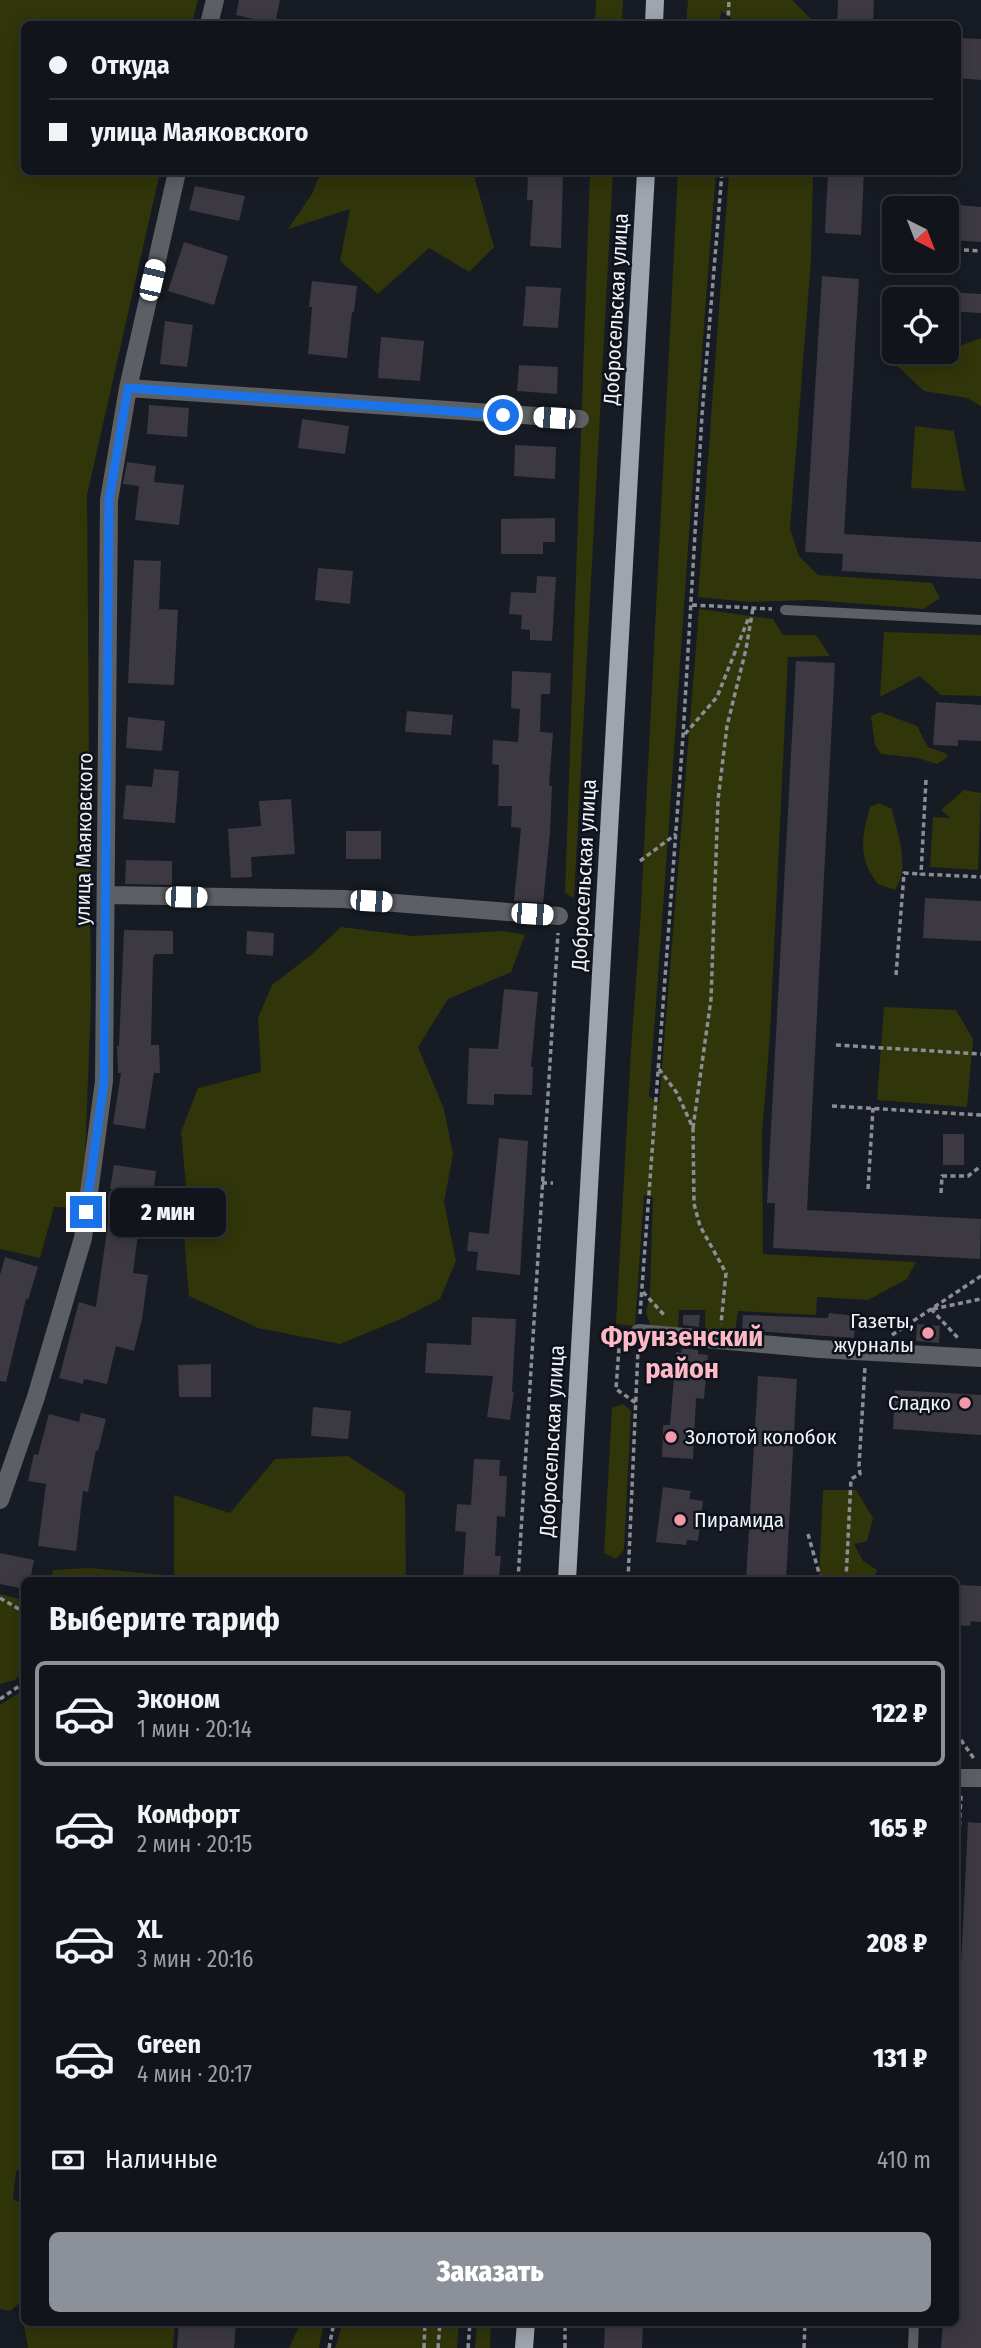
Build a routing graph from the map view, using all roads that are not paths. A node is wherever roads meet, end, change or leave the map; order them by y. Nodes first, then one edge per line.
1 (215, 0) edge
2 (655, 0) edge
3 (210, 21) edge
4 (654, 21) edge
5 (176, 175) edge
6 (646, 175) edge
7 (128, 388) junction
8 (580, 419) dead end
9 (785, 610) road end
10 (981, 620) edge
11 (107, 895) junction
12 (559, 916) road end
13 (639, 1338) road end
14 (979, 1358) edge
15 (0, 1500) edge
16 (566, 1577) edge
17 (959, 1778) edge
18 (981, 1778) edge
19 (526, 2326) edge
20 (914, 2326) edge
21 (524, 2348) edge
22 (912, 2348) edge

1 - 3 street
2 - 4 main road
5 - 7 street, улица Маяковского
6 - 16 main road, Добросельская улица
7 - 8 street
7 - 11 street, улица Маяковского
9 - 10 lane
11 - 12 street
11 - 15 street, улица Маяковского
13 - 14 street
17 - 18 street
19 - 21 main road
20 - 22 lane

